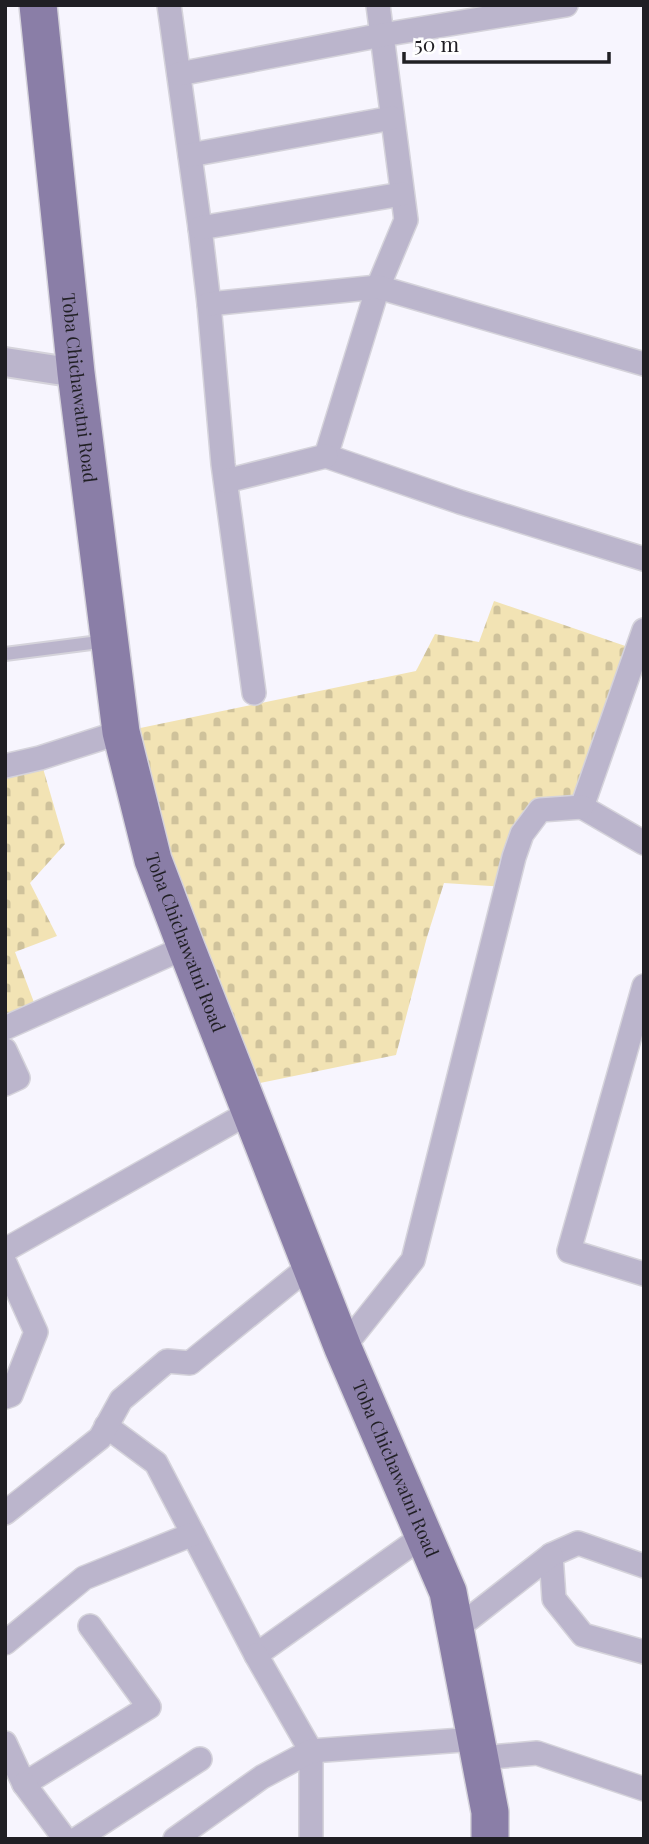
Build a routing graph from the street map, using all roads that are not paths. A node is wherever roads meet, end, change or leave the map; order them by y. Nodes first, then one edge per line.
1 (38, 5) edge
2 (169, 5) edge
3 (378, 5) edge
4 (566, 5) edge
5 (538, 8) edge
6 (382, 35) junction
7 (179, 74) junction
8 (393, 118) junction
9 (190, 155) junction
10 (402, 194) junction
11 (200, 228) junction
12 (378, 287) junction
13 (209, 304) junction
14 (5, 362) edge
15 (644, 364) edge
16 (76, 373) junction
17 (326, 456) junction
18 (226, 481) junction
19 (644, 559) edge
20 (644, 630) edge
21 (110, 641) junction
22 (5, 654) edge
23 (254, 694) dead end
24 (121, 732) junction
25 (5, 766) edge
26 (582, 807) junction
27 (644, 843) edge
28 (186, 947) junction
29 (644, 985) edge
30 (5, 1028) edge
31 (5, 1050) edge
32 (5, 1084) edge
33 (250, 1112) junction
34 (5, 1250) edge
35 (5, 1263) edge
36 (310, 1265) junction
37 (644, 1274) edge
38 (343, 1348) junction
39 (5, 1397) edge
40 (106, 1426) junction
41 (5, 1513) edge
42 (193, 1534) junction
43 (423, 1535) junction
44 (551, 1555) junction
45 (644, 1566) edge
46 (90, 1626) dead end
47 (455, 1630) junction
48 (5, 1643) edge
49 (644, 1652) edge
50 (256, 1655) junction
51 (5, 1743) edge
52 (478, 1748) junction
53 (311, 1751) junction
54 (200, 1759) dead end
55 (24, 1784) junction
56 (644, 1789) edge
57 (65, 1839) edge
58 (77, 1839) edge
59 (175, 1839) edge
60 (311, 1839) edge
61 (490, 1839) edge

1 - 16 main road, Toba Chichawatni Road
2 - 7 street
3 - 6 street
4 - 5 street
5 - 6 street
6 - 7 street
6 - 8 street
7 - 9 street
8 - 9 street
8 - 10 street
9 - 11 street
10 - 11 street
10 - 12 street
11 - 13 street
12 - 13 street
12 - 15 street
12 - 17 street
13 - 18 street
14 - 16 street
16 - 21 main road, Toba Chichawatni Road
17 - 18 street
17 - 19 street
18 - 23 street
20 - 26 street
21 - 22 lane
21 - 24 main road, Toba Chichawatni Road
24 - 25 street
24 - 28 main road, Toba Chichawatni Road
26 - 27 street
26 - 38 street
28 - 30 street
28 - 33 main road, Toba Chichawatni Road
29 - 37 street
31 - 32 street
33 - 34 street
33 - 36 main road, Toba Chichawatni Road
35 - 39 street
36 - 38 main road, Toba Chichawatni Road
36 - 40 street
38 - 43 main road, Toba Chichawatni Road
40 - 41 street
40 - 42 street
42 - 48 street
42 - 50 street
43 - 47 main road, Toba Chichawatni Road
43 - 50 street
44 - 45 street
44 - 47 street
44 - 49 street
46 - 55 street
47 - 52 main road, Toba Chichawatni Road
50 - 53 street
51 - 55 street
52 - 53 street
52 - 56 street
52 - 61 main road, Toba Chichawatni Road
53 - 59 street
53 - 60 street
54 - 58 street
55 - 57 street

